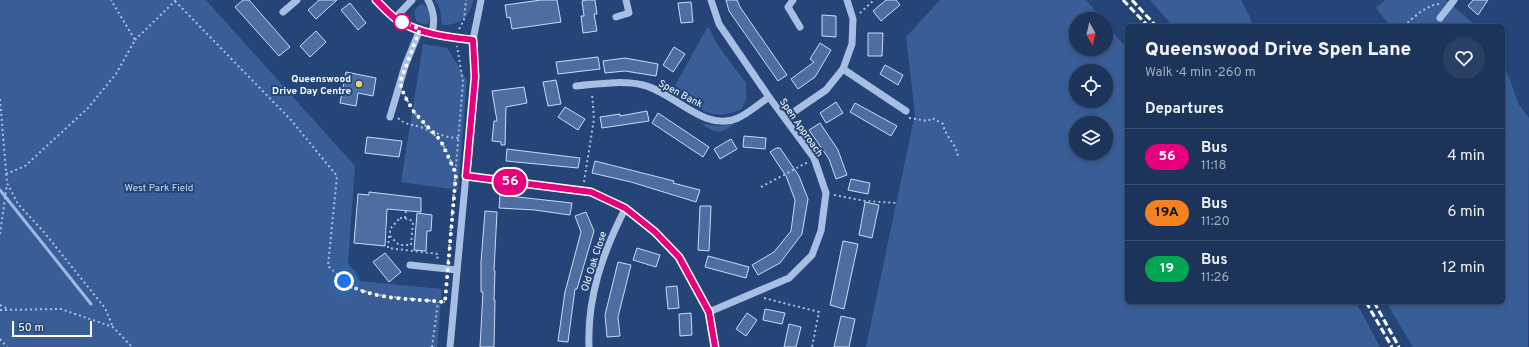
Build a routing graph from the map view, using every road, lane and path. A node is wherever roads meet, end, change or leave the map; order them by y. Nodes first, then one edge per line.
1 (111, 0) edge
2 (175, 0) edge
3 (297, 0) edge
4 (376, 0) edge
5 (412, 0) edge
6 (428, 0) edge
7 (466, 0) edge
8 (481, 0) edge
9 (626, 0) edge
10 (711, 0) edge
11 (792, 0) edge
12 (847, 0) edge
13 (874, 0) edge
14 (1453, 2) edge
15 (283, 12) dead end
16 (616, 17) dead end
17 (395, 18) junction
18 (1440, 18) dead end
19 (853, 20) junction
20 (1406, 24) edge
21 (800, 27) dead end
22 (420, 29) junction
23 (432, 33) junction
24 (454, 38) junction
25 (135, 40) junction
26 (473, 40) junction
27 (843, 69) junction
28 (400, 82) junction
29 (591, 85) junction
30 (576, 86) dead end
31 (769, 97) junction
32 (0, 98) edge
33 (906, 111) joint
34 (394, 117) joint
35 (785, 118) junction
36 (432, 132) junction
37 (459, 138) junction
38 (958, 156) dead end
39 (814, 158) junction
40 (6, 174) junction
41 (456, 174) junction
42 (466, 176) junction
43 (7, 183) junction
44 (761, 187) dead end
45 (583, 191) junction
46 (826, 193) junction
47 (896, 203) dead end
48 (625, 208) junction
49 (406, 210) dead end
50 (405, 218) junction
51 (412, 225) junction
52 (416, 225) dead end
53 (389, 233) junction
54 (0, 234) edge
55 (411, 241) junction
56 (415, 241) dead end
57 (402, 246) junction
58 (402, 250) junction
59 (410, 265) dead end
60 (457, 270) junction
61 (756, 293) junction
62 (445, 296) dead end
63 (438, 302) junction
64 (0, 305) edge
65 (8, 309) junction
66 (0, 310) edge
67 (709, 312) junction
68 (113, 327) junction
69 (0, 339) edge
70 (7, 347) edge
71 (132, 347) edge
72 (432, 347) edge
73 (450, 347) edge
74 (589, 347) edge
75 (715, 347) edge
76 (812, 347) edge

1 - 25 path
2 - 25 path
2 - 63 path
3 - 15 street
4 - 17 street
5 - 17 street
6 - 23 street
7 - 24 path
8 - 26 street
9 - 16 street
10 - 31 street, Spen Approach
11 - 21 street
12 - 19 street
13 - 19 path
14 - 18 street
14 - 20 path
17 - 22 street
19 - 27 street
22 - 23 street
22 - 28 street
23 - 24 street
24 - 26 street
24 - 37 path
25 - 40 path
26 - 42 street
27 - 33 street
27 - 35 street
28 - 34 street
28 - 36 path
29 - 30 street, Spen Bank
29 - 31 street, Spen Bank
29 - 45 path
31 - 35 street, Spen Approach
32 - 40 path
33 - 38 path
34 - 36 path
35 - 39 street, Spen Approach
36 - 37 path
36 - 41 path
37 - 41 path
39 - 44 path
39 - 46 street, Spen Approach
40 - 43 path
41 - 58 path
42 - 45 street
42 - 60 street
43 - 54 path
43 - 68 path
45 - 48 street
46 - 47 path
46 - 61 street, Spen Approach
48 - 67 street
48 - 74 street, Old Oak Close
49 - 50 path
50 - 51 path
50 - 53 path
51 - 52 path
51 - 55 path
53 - 57 path
53 - 58 path
55 - 56 path
55 - 57 path
57 - 58 path
59 - 60 street
60 - 73 street
61 - 67 street, Spen Approach
61 - 76 path
62 - 63 path
63 - 72 path
64 - 65 path
65 - 66 path
65 - 68 path
67 - 75 street
68 - 71 path
69 - 70 path

